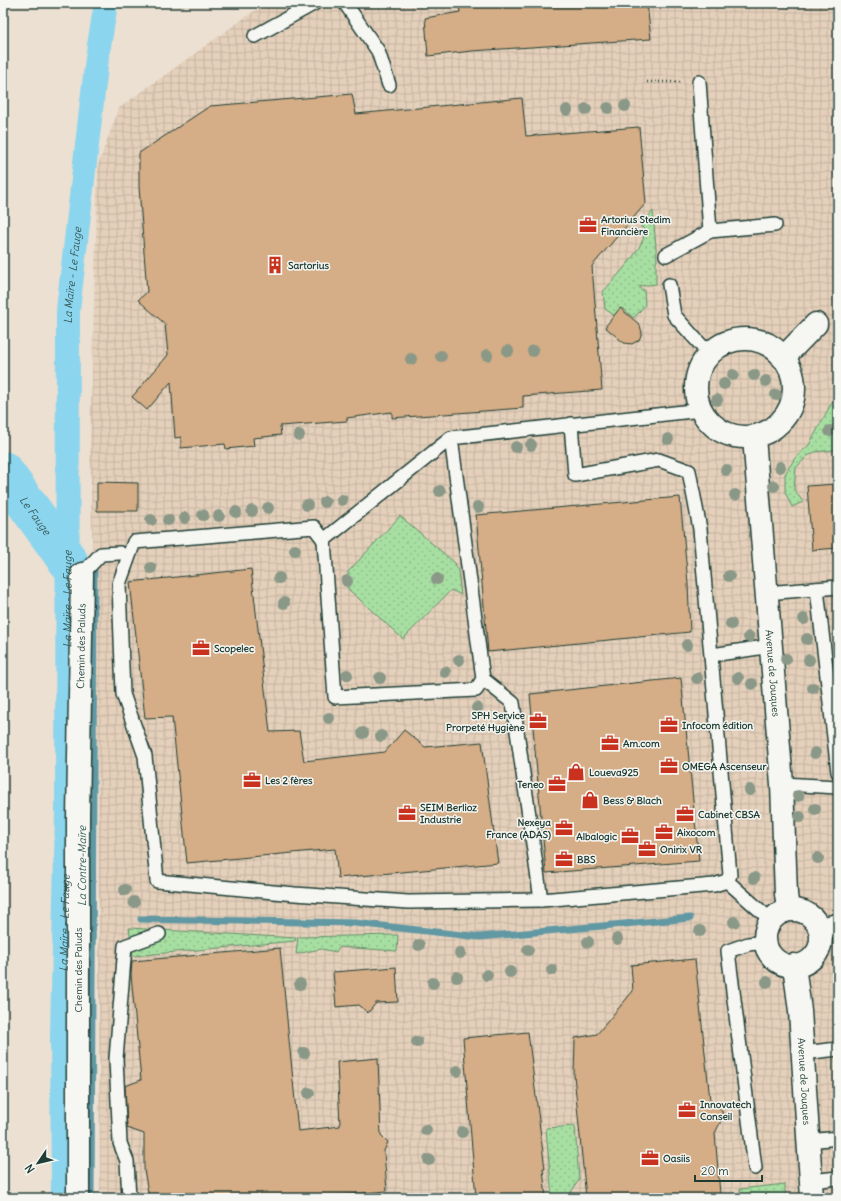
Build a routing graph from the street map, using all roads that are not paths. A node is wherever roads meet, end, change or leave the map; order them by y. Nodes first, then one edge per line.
1 (315, 3) edge
2 (344, 3) edge
3 (254, 36) dead end
4 (699, 82) road end
5 (389, 85) dead end
6 (775, 225) dead end
7 (710, 231) junction
8 (666, 255) dead end
9 (669, 285) dead end
10 (816, 324) dead end
11 (709, 354) junction
12 (783, 358) junction
13 (701, 410) junction
14 (571, 424) junction
15 (754, 437) junction
16 (451, 438) junction
17 (324, 540) junction
18 (120, 553) dead end
19 (82, 574) joint
20 (838, 587) edge
21 (817, 588) junction
22 (766, 593) junction
23 (771, 646) junction
24 (712, 655) junction
25 (483, 679) junction
26 (838, 772) edge
27 (782, 784) junction
28 (838, 787) edge
29 (727, 882) junction
30 (541, 900) junction
31 (780, 915) junction
32 (829, 927) edge
33 (159, 934) dead end
34 (766, 942) junction
35 (794, 965) junction
36 (838, 1049) edge
37 (803, 1053) junction
38 (838, 1138) edge
39 (809, 1141) junction
40 (755, 1168) dead end
41 (838, 1178) edge
42 (812, 1189) edge
43 (78, 1198) edge
44 (129, 1198) edge

1 - 3 lane
2 - 5 lane
4 - 7 lane
6 - 7 lane
7 - 8 lane
9 - 11 lane
10 - 12 street
11 - 12 street
11 - 13 street
12 - 15 street
13 - 14 lane
13 - 15 street
14 - 16 lane
14 - 24 lane
15 - 22 street, Avenue de Jouques
16 - 17 lane
16 - 25 lane
17 - 25 lane
17 - 30 lane
18 - 19 lane
19 - 43 street, Chemin des Paluds
20 - 21 lane
21 - 22 lane
21 - 26 lane
22 - 23 street, Avenue de Jouques
23 - 24 lane
23 - 27 street, Avenue de Jouques
24 - 29 lane
25 - 30 lane
27 - 28 lane
27 - 31 street, Avenue de Jouques
29 - 30 lane
29 - 31 lane
31 - 32 street
31 - 34 street
32 - 35 street
33 - 44 lane
34 - 35 street
34 - 40 lane
35 - 37 street, Avenue de Jouques
36 - 37 lane
37 - 39 street, Avenue de Jouques
38 - 39 lane
39 - 42 street, Avenue de Jouques
41 - 42 lane

